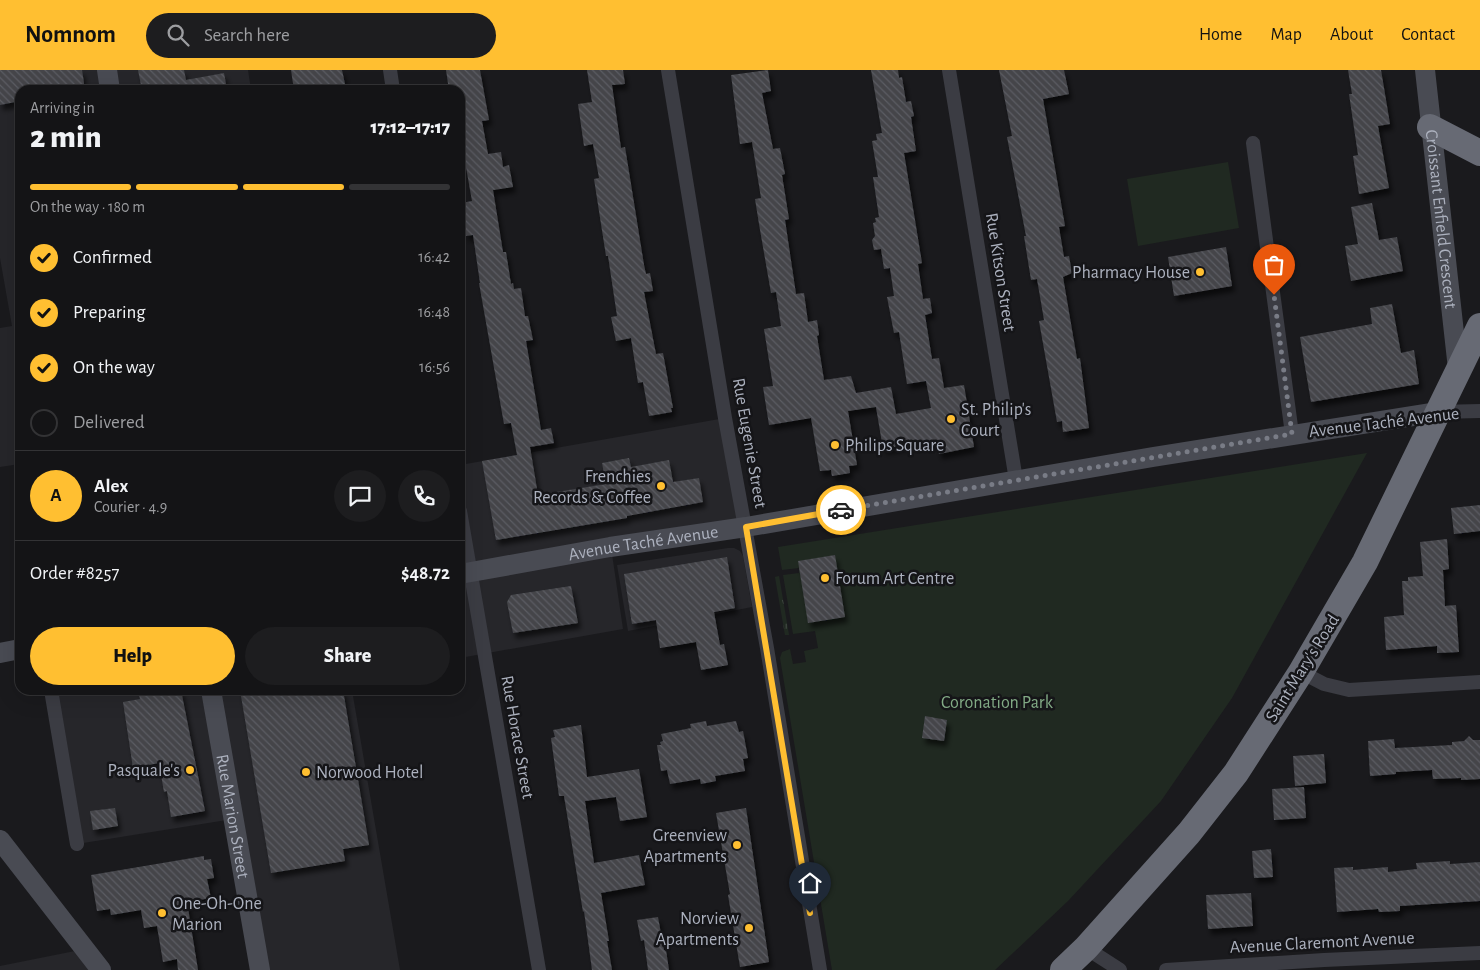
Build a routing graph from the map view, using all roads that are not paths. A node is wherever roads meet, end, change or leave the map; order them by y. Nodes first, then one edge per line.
1 (107, 70) edge
2 (390, 70) edge
3 (668, 70) edge
4 (949, 70) edge
5 (1425, 70) edge
6 (109, 85) edge
7 (392, 85) edge
8 (1430, 126) junction
9 (1253, 143) dead end
10 (1480, 153) edge
11 (1480, 326) edge
12 (1458, 369) junction
13 (1480, 411) edge
14 (1438, 412) junction
15 (1292, 434) junction
16 (1016, 480) junction
17 (746, 527) junction
18 (465, 574) edge
19 (15, 650) edge
20 (0, 653) edge
21 (1301, 672) junction
22 (1480, 682) edge
23 (53, 695) edge
24 (212, 695) edge
25 (0, 840) edge
26 (77, 844) dead end
27 (1086, 948) junction
28 (1480, 953) edge
29 (101, 970) edge
30 (260, 970) edge
31 (539, 970) edge
32 (820, 970) edge
33 (1063, 970) edge
34 (1120, 970) edge
35 (1166, 970) edge

1 - 6 street
2 - 7 street
3 - 17 street, Rue Eugenie Street
4 - 16 street, Rue Kitson Street
5 - 8 street, Croissant Enfield Crescent
8 - 10 highway
8 - 12 street, Croissant Enfield Crescent
9 - 15 street
11 - 12 highway, Saint Mary's Road
12 - 14 highway, Saint Mary's Road
13 - 14 street, Avenue Taché Avenue
14 - 15 street, Avenue Taché Avenue
14 - 21 highway, Saint Mary's Road
15 - 16 street, Avenue Taché Avenue
16 - 17 street, Avenue Taché Avenue
17 - 18 street, Avenue Taché Avenue
17 - 32 street, Rue Eugenie Street
18 - 31 street, Rue Horace Street
19 - 20 street
21 - 22 street
21 - 27 highway, Saint Mary's Road
23 - 26 street
24 - 30 street, Rue Marion Street
25 - 29 street
27 - 33 highway, Saint Mary's Road
27 - 34 street
28 - 35 street, Avenue Claremont Avenue

